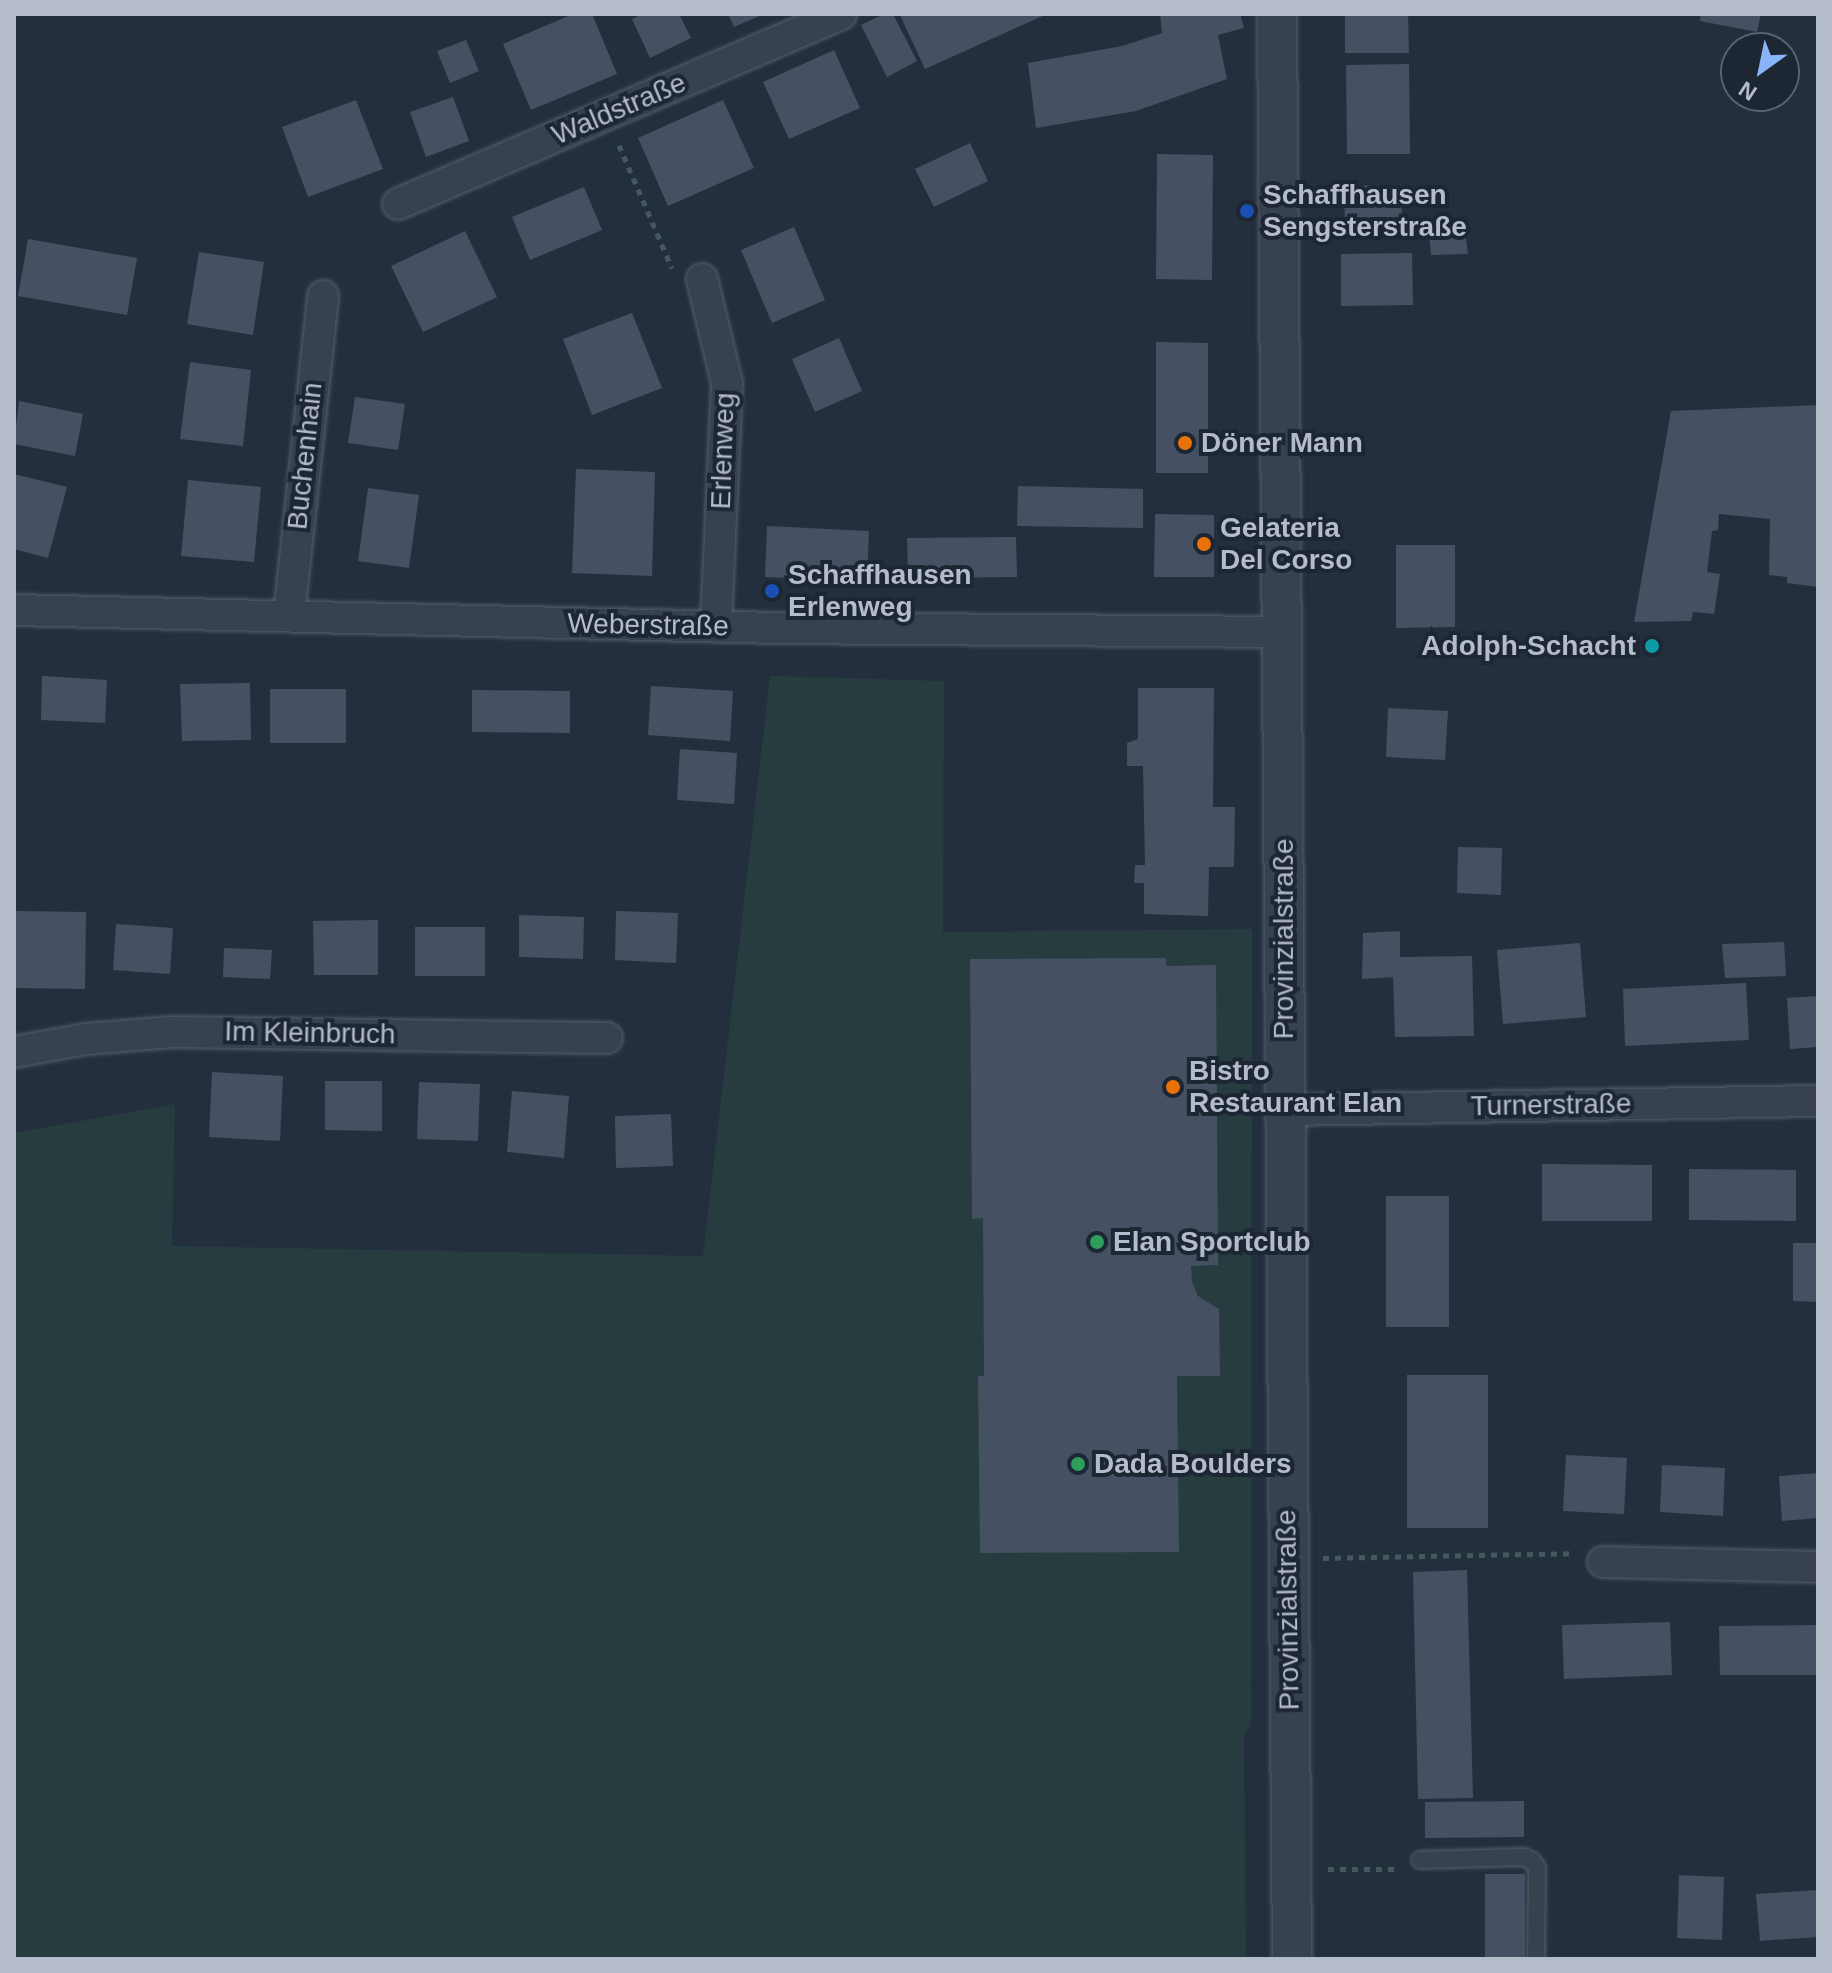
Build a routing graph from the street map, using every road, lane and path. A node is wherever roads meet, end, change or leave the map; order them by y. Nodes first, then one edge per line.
1 (841, 14) edge
2 (1277, 14) edge
3 (606, 115) junction
4 (398, 204) dead end
5 (702, 279) joint
6 (323, 296) dead end
7 (14, 610) edge
8 (289, 616) junction
9 (716, 627) junction
10 (1282, 632) junction
11 (607, 1038) dead end
12 (14, 1052) edge
13 (1818, 1101) edge
14 (1284, 1110) junction
15 (1287, 1558) junction
16 (1603, 1562) joint
17 (1818, 1567) edge
18 (1420, 1860) joint
19 (1292, 1869) junction
20 (1292, 1959) edge
21 (1536, 1959) edge

1 - 3 street, Waldstraße
2 - 10 street, Provinzialstraße
3 - 4 street, Waldstraße
3 - 5 path
5 - 9 street, Erlenweg
6 - 8 street, Buchenhain
7 - 8 street, Weberstraße
8 - 9 street, Weberstraße
9 - 10 street, Weberstraße
10 - 14 street, Provinzialstraße
11 - 12 street, Im Kleinbruch
13 - 14 street, Turnerstraße
14 - 15 street, Provinzialstraße
15 - 16 path
15 - 19 street, Provinzialstraße
16 - 17 street
18 - 19 path
18 - 21 lane
19 - 20 street, Provinzialstraße

